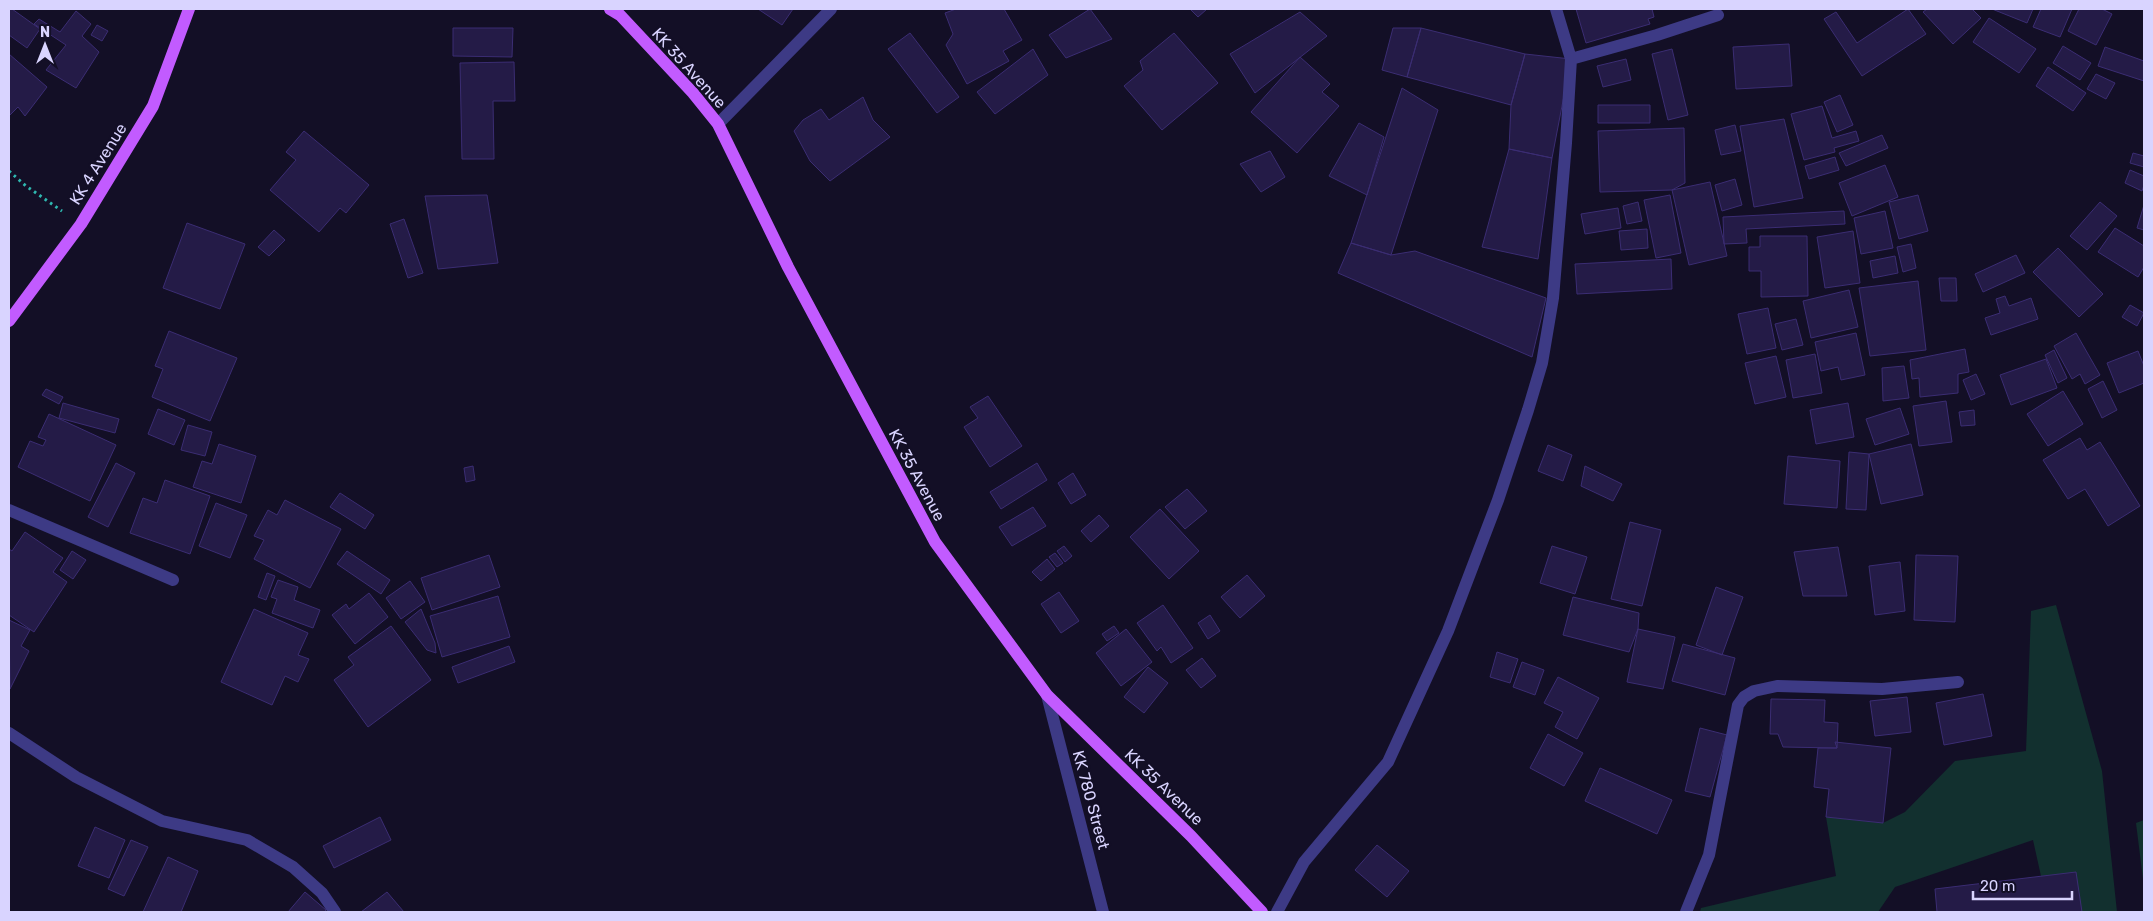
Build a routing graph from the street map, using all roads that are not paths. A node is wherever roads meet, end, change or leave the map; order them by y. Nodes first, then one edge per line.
1 (189, 9) edge
2 (610, 9) edge
3 (831, 9) edge
4 (1556, 9) edge
5 (1718, 15) dead end
6 (1571, 59) junction
7 (718, 124) junction
8 (9, 322) edge
9 (9, 510) edge
10 (172, 580) dead end
11 (1958, 682) dead end
12 (1047, 696) junction
13 (9, 733) edge
14 (335, 912) edge
15 (1103, 912) edge
16 (1262, 912) edge
17 (1277, 912) edge
18 (1686, 912) edge

1 - 8 main road, KK 4 Avenue
2 - 7 main road, KK 35 Avenue
3 - 7 street
4 - 6 street
5 - 6 street
6 - 17 street
7 - 12 main road, KK 35 Avenue
9 - 10 street
11 - 18 street
12 - 15 street, KK 780 Street
12 - 16 main road, KK 35 Avenue
13 - 14 street

